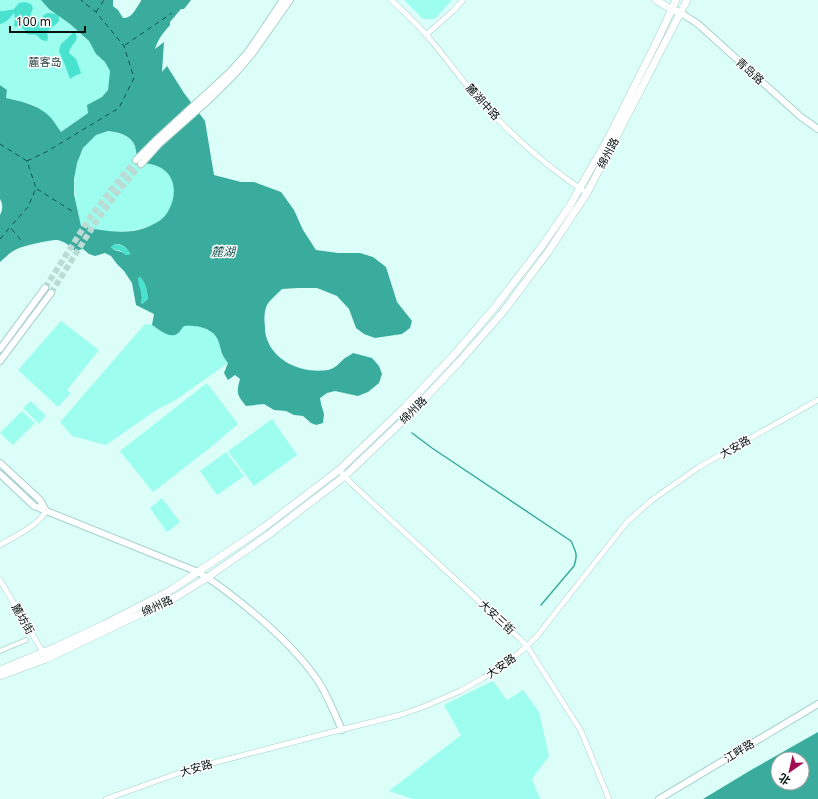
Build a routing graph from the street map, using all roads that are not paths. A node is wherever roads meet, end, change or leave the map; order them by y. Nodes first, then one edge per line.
1 (283, 0) edge
2 (290, 0) edge
3 (391, 0) edge
4 (463, 0) edge
5 (656, 0) edge
6 (687, 0) edge
7 (674, 3) edge
8 (681, 13) junction
9 (426, 35) junction
10 (210, 94) junction
11 (818, 129) edge
12 (138, 162) tunnel mouth
13 (584, 191) junction
14 (45, 288) tunnel mouth
15 (51, 293) tunnel mouth
16 (1, 348) edge
17 (0, 361) edge
18 (818, 400) edge
19 (0, 463) edge
20 (338, 470) junction
21 (0, 474) edge
22 (345, 476) junction
23 (46, 511) junction
24 (0, 545) edge
25 (198, 572) junction
26 (208, 577) junction
27 (0, 580) edge
28 (26, 640) dead end
29 (527, 646) junction
30 (0, 650) edge
31 (42, 652) junction
32 (46, 659) junction
33 (0, 670) edge
34 (0, 676) edge
35 (818, 704) edge
36 (342, 730) junction
37 (106, 799) edge
38 (610, 799) edge
39 (659, 799) edge

1 - 10 street
2 - 10 street
3 - 9 street, 麓湖中路
4 - 9 street
5 - 7 main road, 青岛路
6 - 8 main road, 绵州路
7 - 8 main road, 青岛路
7 - 13 main road, 绵州路
8 - 11 street, 青岛路
8 - 13 main road, 绵州路
9 - 13 street, 麓湖中路
10 - 12 street
13 - 20 main road, 绵州路
13 - 22 main road, 绵州路
14 - 16 street
15 - 17 street
18 - 29 street, 大安路
19 - 23 street
20 - 22 street, 大安三街
20 - 25 main road, 绵州路
21 - 23 street
22 - 26 main road, 绵州路
22 - 29 street, 大安三街
23 - 24 street
23 - 25 street
25 - 26 street
25 - 31 main road, 绵州路
26 - 32 main road, 绵州路
26 - 36 street
27 - 31 street, 麓坊街
28 - 30 street
29 - 36 street, 大安路
29 - 38 street, 大安三街
31 - 32 street, 麓坊街
31 - 33 main road, 绵州路
32 - 34 main road, 绵州路
35 - 39 street, 江畔路
36 - 37 street, 大安路

